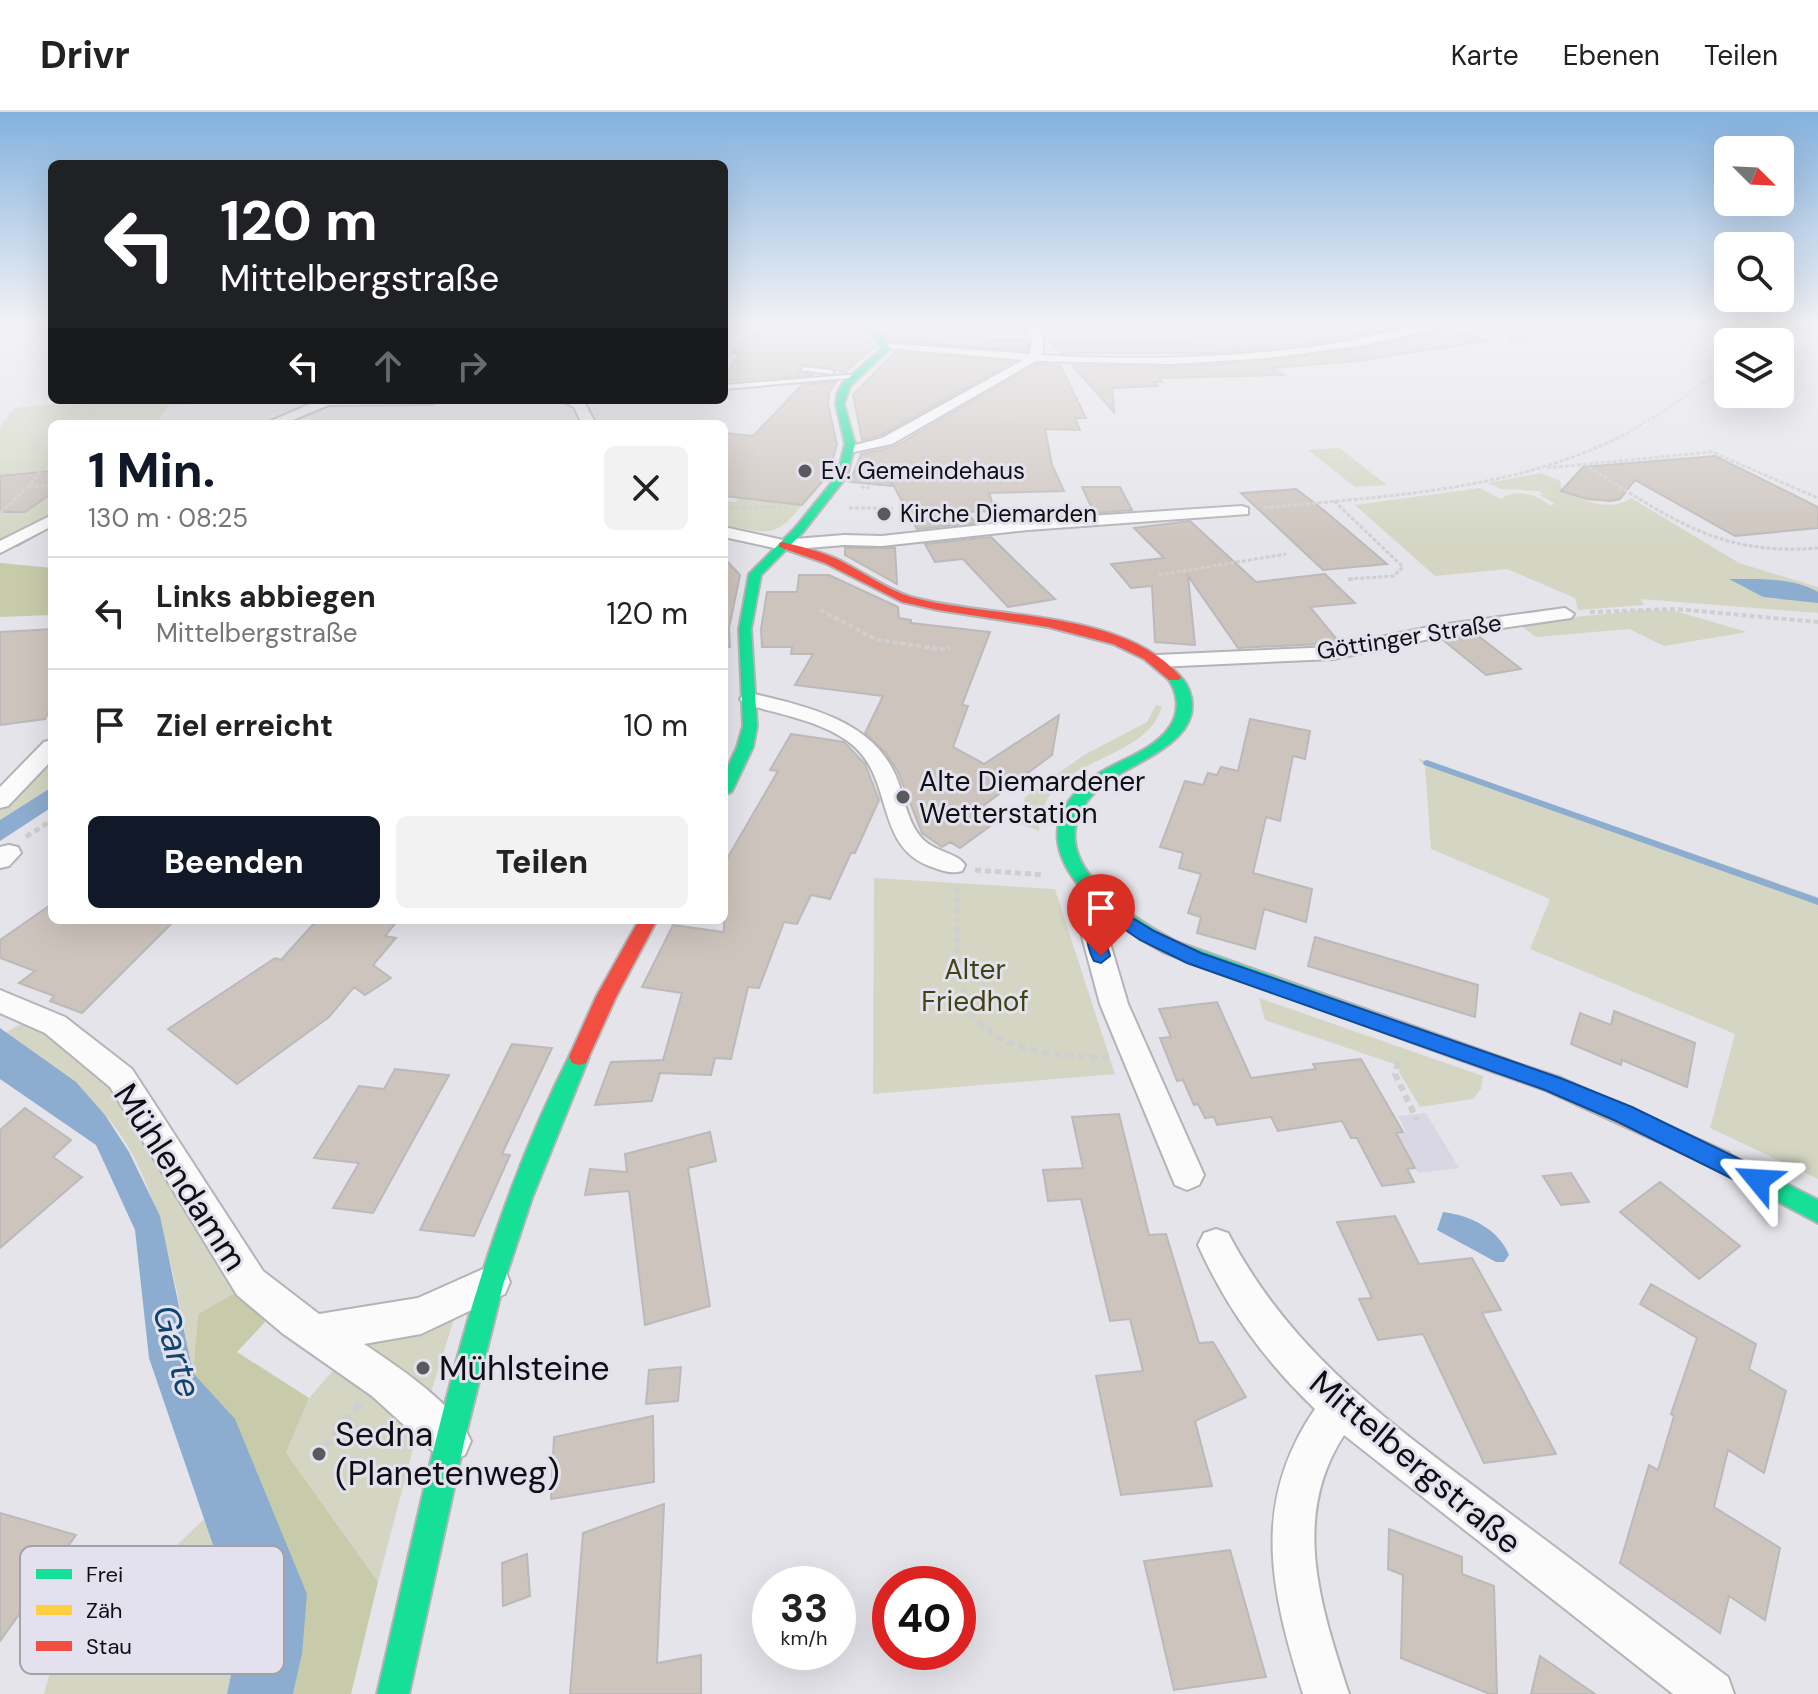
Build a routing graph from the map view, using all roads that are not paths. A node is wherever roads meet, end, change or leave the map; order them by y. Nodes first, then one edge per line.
1 (841, 396) edge
2 (967, 396) edge
3 (321, 404) edge
4 (281, 420) edge
5 (849, 451) junction
6 (1242, 511) road end
7 (48, 522) edge
8 (728, 533) edge
9 (783, 545) junction
10 (0, 548) edge
11 (1565, 614) road end
12 (1157, 661) junction
13 (750, 699) junction
14 (48, 751) edge
15 (728, 783) edge
16 (0, 801) edge
17 (953, 865) road end
18 (1103, 906) junction
19 (646, 924) edge
20 (0, 1001) edge
21 (1187, 1175) dead end
22 (1818, 1212) edge
23 (1216, 1245) dead end
24 (492, 1282) junction
25 (318, 1333) junction
26 (1340, 1406) junction
27 (451, 1441) junction
28 (393, 1694) edge
29 (1326, 1694) edge
30 (1711, 1694) edge

1 - 5 street
2 - 5 street
3 - 4 street
5 - 9 street
6 - 9 street
7 - 10 street
8 - 9 street
9 - 12 street, Göttinger Straße
9 - 13 street
11 - 12 street, Göttinger Straße
12 - 18 street, Göttinger Straße
13 - 15 street
13 - 17 street
14 - 16 street
18 - 21 street
18 - 22 street, Göttinger Straße
19 - 24 street
20 - 25 street, Mühlendamm
23 - 26 street, Mittelbergstraße
24 - 25 street
24 - 27 street
25 - 27 street, Mühlendamm
26 - 29 street
26 - 30 street, Mittelbergstraße
27 - 28 street

